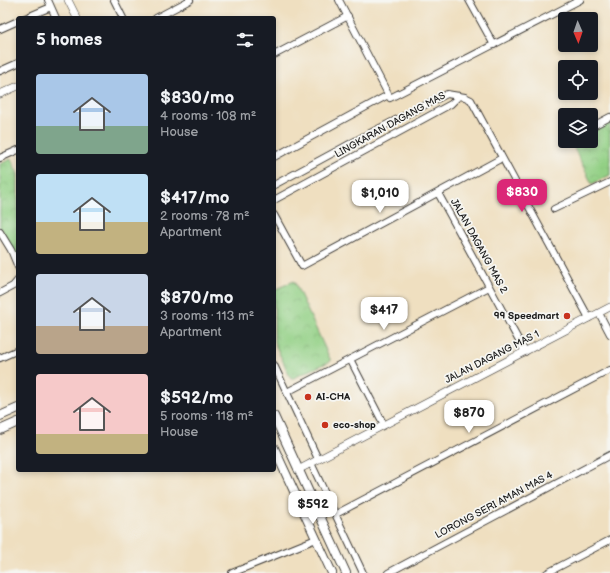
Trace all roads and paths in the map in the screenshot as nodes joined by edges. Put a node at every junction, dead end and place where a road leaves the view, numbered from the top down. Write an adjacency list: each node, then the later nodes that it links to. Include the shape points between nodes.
1 (48, 0): 8 (street)
2 (68, 0): 11 (street)
3 (114, 0): 12 (street)
4 (190, 0): 13 (street)
5 (340, 0): 14 (street)
6 (469, 0): 17 (street)
7 (580, 0): 17 (street)
8 (51, 7): 9 (street); 10 (street)
9 (30, 16)
10 (55, 16)
11 (76, 16)
12 (122, 16)
13 (160, 16)
14 (348, 16): 18 (street); 23 (street)
15 (16, 22): 16 (street)
16 (0, 29)
17 (494, 45): 23 (street, via 390,98)
18 (276, 54)
19 (16, 64): 20 (street)
20 (0, 71)
21 (16, 87): 22 (street)
22 (0, 94)
23 (388, 95): 28 (street)
24 (459, 96): 30 (street, via 471,100); 32 (street, LINGKARAN DAGANG MAS, via 447,94); 34 (street, LINGKARAN DAGANG MAS, via 451,104)
25 (610, 117): 26 (street)
26 (598, 123)
27 (16, 151): 29 (street)
28 (276, 156)
29 (0, 158)
30 (502, 158): 33 (street); 44 (street)
31 (610, 182): 35 (street)
32 (276, 184)
33 (438, 193): 36 (street, via 302,266); 40 (street, JALAN DAGANG MAS 2)
34 (276, 199)
35 (554, 209)
36 (276, 219)
37 (0, 232): 38 (street)
38 (16, 262)
39 (16, 282): 41 (street)
40 (489, 287): 47 (street, JALAN DAGANG MAS 2); 49 (street)
41 (0, 293)
42 (610, 307): 43 (street, JALAN DAGANG MAS 1)
43 (599, 313): 44 (street, JALAN DAGANG MAS 1); 45 (street)
44 (589, 318): 47 (street, JALAN DAGANG MAS 1)
45 (610, 334)
46 (16, 351): 48 (street)
47 (525, 352): 57 (street, JALAN DAGANG MAS 1)
48 (0, 358)
49 (350, 359): 52 (street); 57 (street)
50 (276, 370): 52 (street)
51 (610, 370): 64 (street)
52 (286, 392): 61 (street)
53 (16, 409): 54 (main road)
54 (0, 416)
55 (276, 420): 63 (main road)
56 (16, 423): 58 (main road)
57 (384, 425): 61 (street, JALAN DAGANG MAS 1)
58 (0, 430)
59 (276, 452): 65 (main road)
60 (610, 455): 71 (street, LORONG SERI AMAN MAS 4)
61 (318, 460): 62 (street, JALAN DAGANG MAS 1)
62 (311, 463): 63 (street, JALAN DAGANG MAS 1); 64 (street)
63 (298, 470): 69 (main road)
64 (336, 514): 70 (street)
65 (316, 540): 67 (street); 68 (main road)
66 (610, 540): 72 (street)
67 (232, 573)
68 (332, 573)
69 (346, 573)
70 (363, 573)
71 (388, 573)
72 (547, 573)

